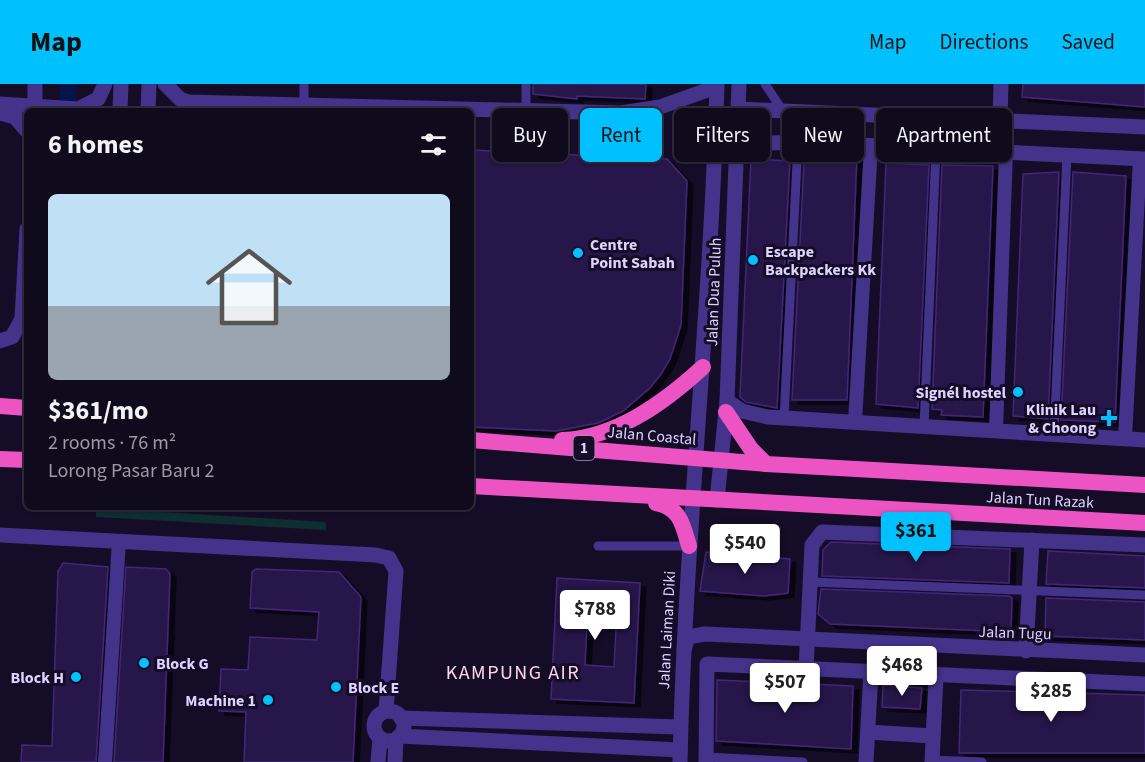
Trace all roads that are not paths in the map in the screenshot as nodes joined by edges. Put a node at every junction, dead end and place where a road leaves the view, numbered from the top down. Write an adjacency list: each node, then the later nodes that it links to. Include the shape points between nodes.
1 (35, 84): 15 (street)
2 (105, 84): 17 (street, via 98,99)
3 (149, 84): 20 (street)
4 (165, 84): 12 (street, via 189,102)
5 (304, 84): 13 (lane)
6 (526, 84): 24 (lane)
7 (739, 84): 25 (street, Jalan Dua Puluh)
8 (765, 84): 28 (lane)
9 (1001, 84): 26 (street)
10 (121, 86): 18 (street); 19 (lane)
11 (716, 86): 29 (street, via 660,107 621,114); 46 (street, Jalan Dua Puluh)
12 (227, 102): 13 (street); 21 (lane)
13 (304, 103): 22 (street)
14 (0, 104): 15 (street)
15 (35, 105): 16 (street)
16 (67, 108)
17 (80, 108)
18 (120, 108)
19 (128, 108)
20 (148, 108)
21 (242, 108)
22 (463, 108)
23 (474, 108): 27 (street)
24 (526, 108)
25 (738, 108)
26 (1000, 108)
27 (492, 109)
28 (782, 110)
29 (568, 112)
30 (0, 113): 33 (street, via 15,117)
31 (1012, 121): 32 (street)
32 (1145, 127)
33 (24, 128)
34 (864, 146): 35 (street)
35 (871, 146): 36 (street); 51 (street)
36 (876, 146)
37 (1012, 152): 38 (street)
38 (1067, 155): 39 (street); 54 (lane)
39 (1142, 159): 55 (street)
40 (736, 162): 48 (street, Jalan Dua Puluh)
41 (797, 162): 50 (lane)
42 (935, 162): 52 (lane)
43 (1002, 162): 53 (street)
44 (24, 283): 45 (street, via 22,319 12,337)
45 (0, 341)
46 (703, 367): 58 (highway, via 656,405 604,432 570,440); 59 (street, Jalan Dua Puluh)
47 (0, 406): 49 (highway)
48 (726, 406): 50 (street, via 751,415); 60 (street, Jalan Dua Puluh); 63 (highway, via 751,449)
49 (24, 408)
50 (784, 418): 51 (street)
51 (855, 422): 52 (street)
52 (924, 426): 53 (street)
53 (996, 430): 54 (street)
54 (1054, 434): 55 (street)
55 (1125, 438): 57 (street)
56 (474, 440): 58 (highway, Jalan Coastal / 1)
57 (1145, 440)
58 (507, 442): 59 (highway, Jalan Coastal / 1)
59 (698, 457): 60 (highway, Jalan Coastal / 1); 67 (street, Jalan Dua Puluh)
60 (723, 458): 63 (highway, Jalan Tun Razak); 68 (street, Jalan Dua Puluh)
61 (0, 459): 62 (highway)
62 (24, 460)
63 (766, 464): 64 (highway, Jalan Tun Razak)
64 (1145, 485)
65 (474, 486): 66 (highway)
66 (604, 494): 67 (highway); 75 (highway, via 673,508)
67 (693, 500): 68 (highway); 75 (street, Jalan Laiman Diki)
68 (717, 500): 69 (highway, Jalan Tun Razak)
69 (1145, 523)
70 (0, 535): 72 (street)
71 (1032, 540): 73 (street); 76 (street, via 826,531 812,545); 77 (street)
72 (119, 541): 87 (street, via 389,558 396,571); 99 (street)
73 (1145, 545)
74 (598, 546): 75 (lane)
75 (689, 546): 82 (street, Jalan Laiman Diki)
76 (811, 582): 77 (lane); 79 (street)
77 (1029, 590): 78 (lane); 80 (street)
78 (1145, 595)
79 (807, 641): 80 (street, Jalan Tugu); 82 (street, Jalan Tugu, via 695,634 688,637); 83 (street)
80 (1026, 651): 81 (street, Jalan Tugu)
81 (1145, 655)
82 (682, 656): 89 (street, Jalan Laiman Diki)
83 (806, 669): 84 (street); 96 (street, via 707,664)
84 (871, 672): 85 (street); 90 (street)
85 (936, 675): 86 (street); 91 (street)
86 (1145, 684)
87 (386, 711): 88 (street); 93 (street, via 374,722)
88 (401, 718): 89 (street); 92 (street, via 404,728)
89 (680, 727): 95 (street, Jalan Laiman Diki)
90 (868, 732): 91 (street); 103 (street)
91 (933, 736): 98 (street)
92 (398, 737): 93 (street, via 388,741); 94 (street); 101 (street)
93 (380, 738): 100 (street)
94 (622, 755): 95 (street)
95 (680, 756)
96 (706, 760): 97 (lane)
97 (779, 761): 102 (lane)
98 (932, 761): 104 (lane)
99 (105, 762)
100 (378, 762)
101 (395, 762)
102 (803, 762)
103 (866, 762)
104 (982, 762)

